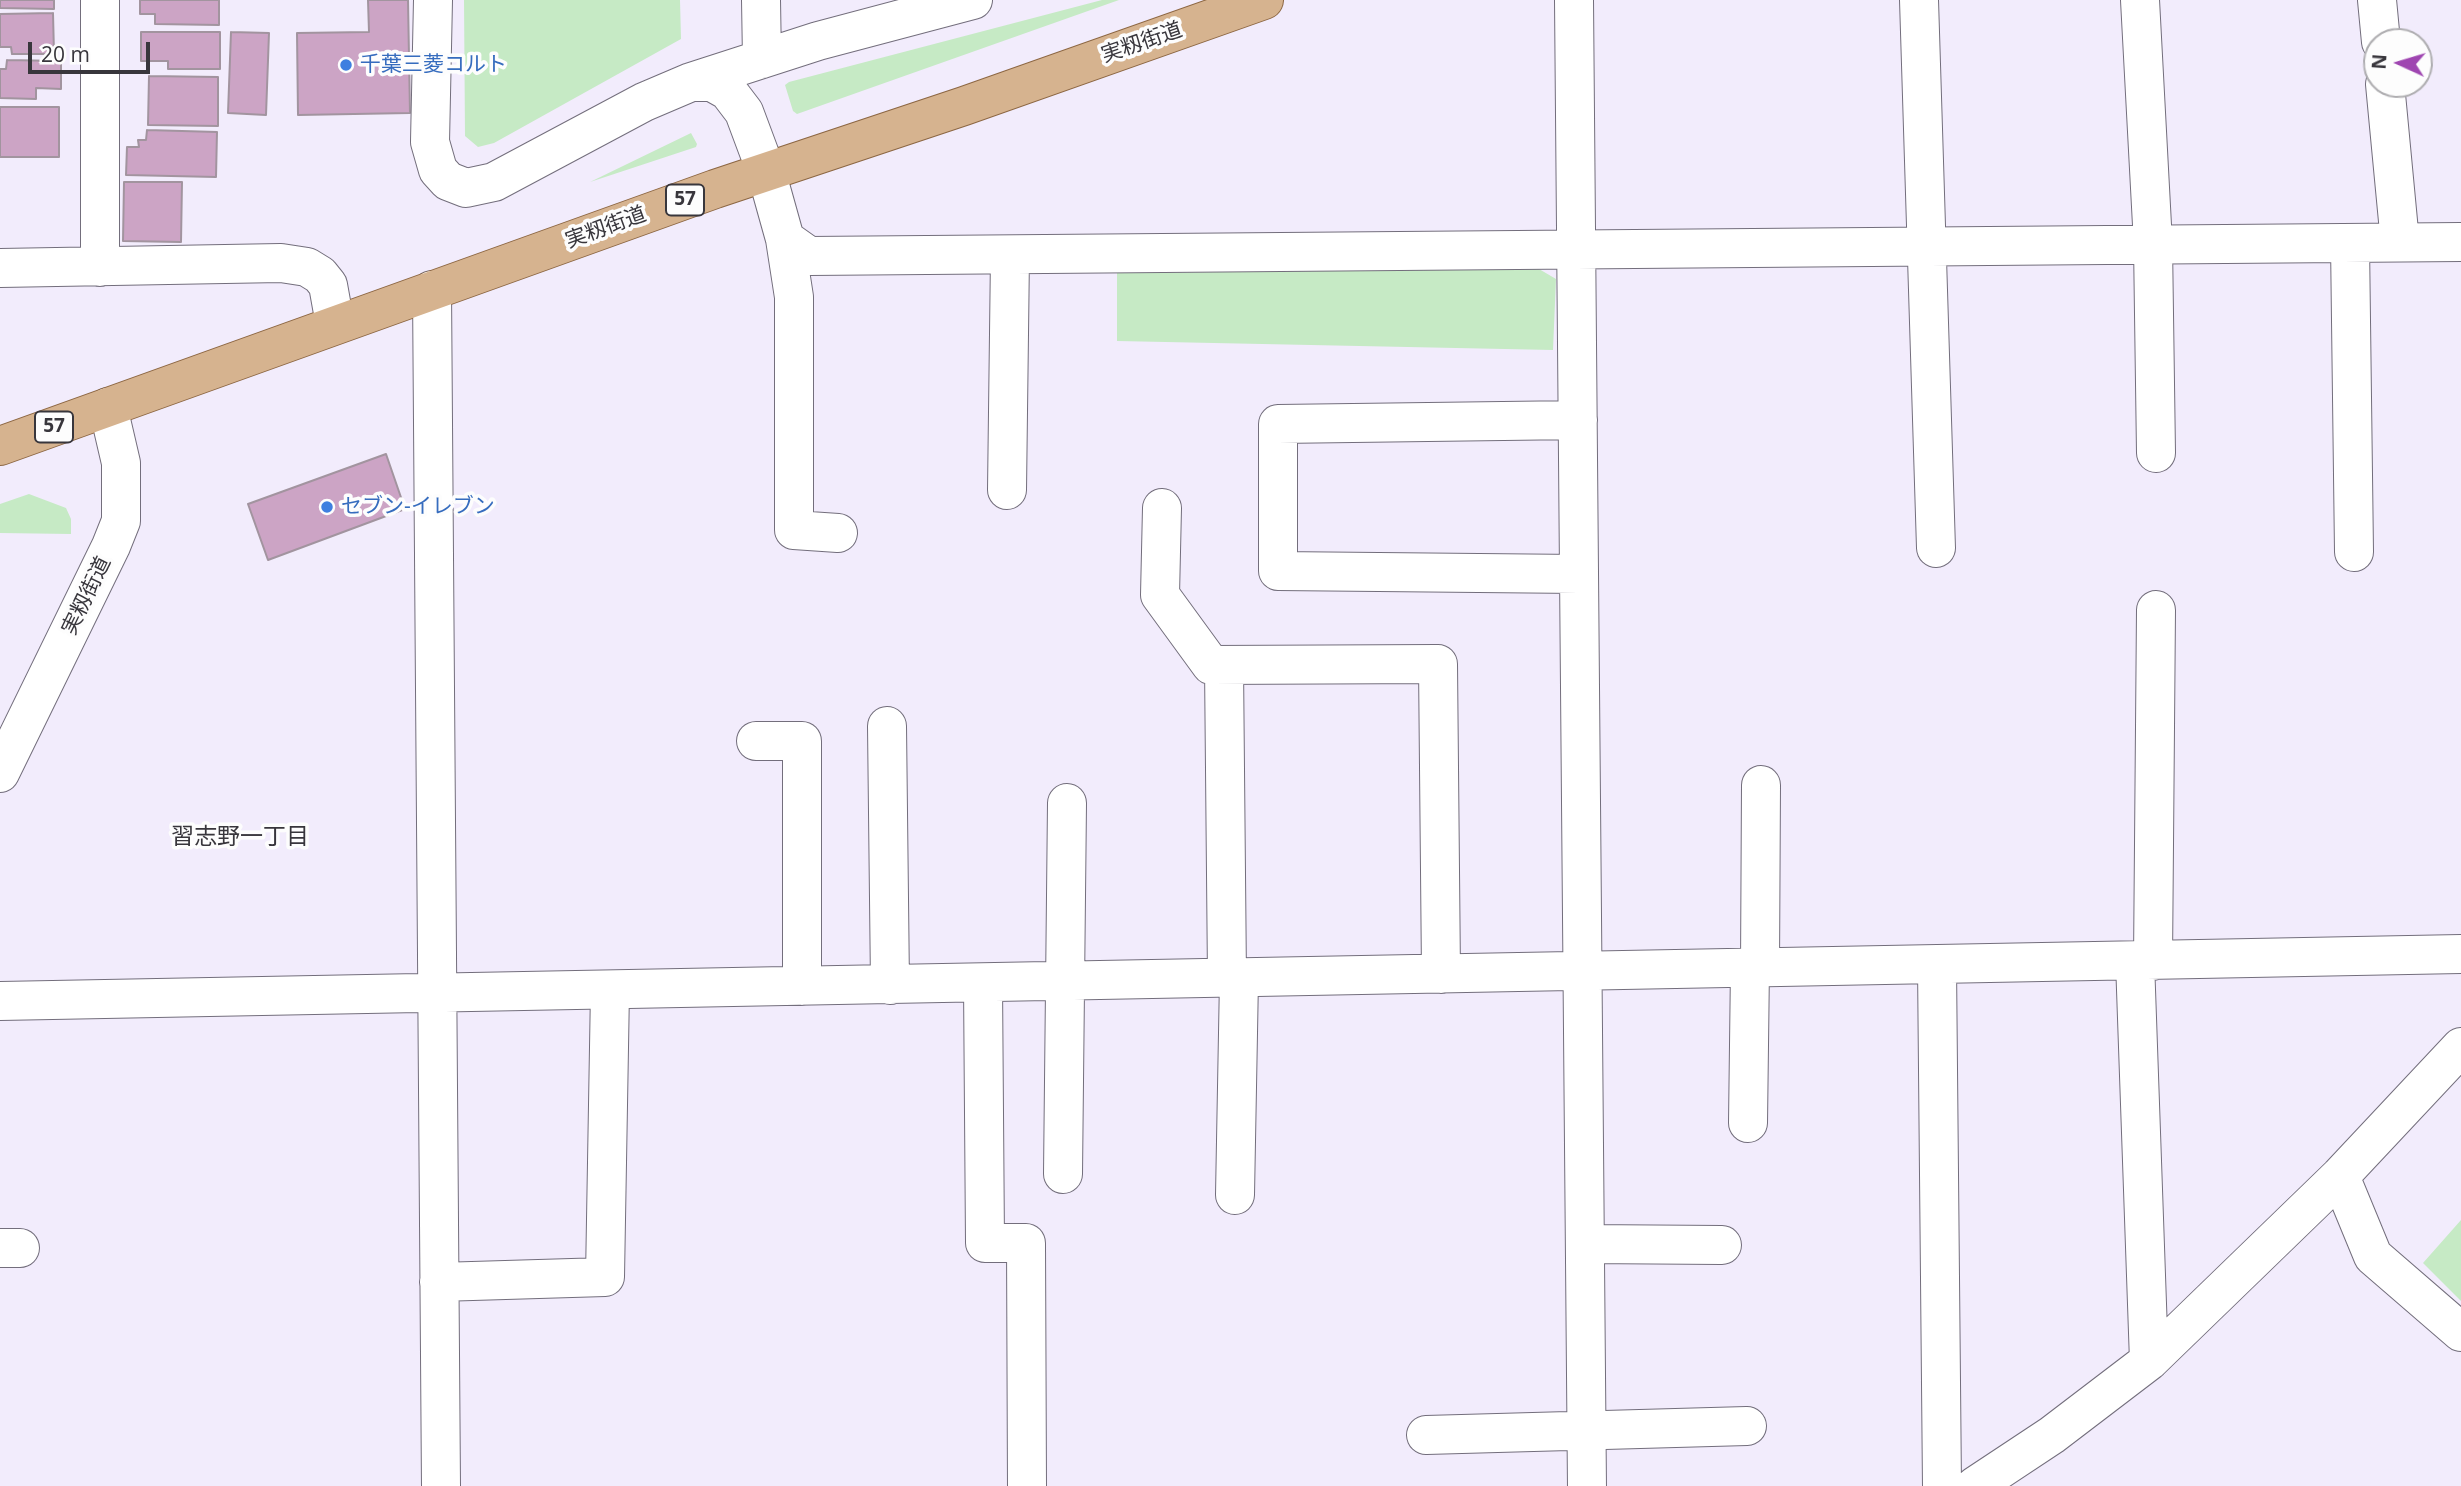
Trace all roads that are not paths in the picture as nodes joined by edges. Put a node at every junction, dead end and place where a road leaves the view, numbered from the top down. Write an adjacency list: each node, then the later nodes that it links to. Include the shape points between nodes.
1 (100, 0): 23 (street)
2 (433, 0): 12 (street, via 430,142 438,170 448,181 466,188 494,182)
3 (761, 0): 11 (street)
4 (973, 0): 11 (street)
5 (1264, 0): 14 (main road, 実籾街道 / 57)
6 (1574, 0): 21 (street)
7 (1919, 0): 20 (street)
8 (2140, 0): 19 (street)
9 (2377, 0): 10 (street)
10 (2380, 28)
11 (762, 59): 12 (street)
12 (691, 82): 14 (street, via 712,82 727,91 744,112)
13 (2386, 98): 16 (street)
14 (766, 171): 15 (street); 25 (main road, 実籾街道 / 57)
15 (785, 239): 22 (street, via 809,256); 33 (street, via 794,297 794,530)
16 (2400, 242): 17 (street); 18 (street)
17 (2461, 242)
18 (2350, 243): 19 (street); 35 (street)
19 (2152, 244): 20 (street); 30 (street)
20 (1926, 246): 21 (street); 34 (street)
21 (1576, 250): 22 (street); 28 (street)
22 (1010, 255): 31 (street)
23 (100, 267): 24 (street); 26 (street, via 281,263 307,267 328,285)
24 (0, 268)
25 (432, 289): 26 (main road, 実籾街道 / 57); 56 (street)
26 (335, 324): 27 (main road, 実籾街道 / 57)
27 (108, 407): 29 (main road, 実籾街道 / 57); 41 (street, 実籾街道, via 121,463 121,521)
28 (1578, 420): 36 (street); 36 (street, via 1278,424 1278,571)
29 (0, 446)
30 (2156, 453)
31 (1007, 490)
32 (1162, 508): 38 (street, via 1160,595 1210,664)
33 (838, 533)
34 (1936, 548)
35 (2354, 552)
36 (1578, 574): 48 (street)
37 (2156, 610): 45 (street)
38 (1224, 665): 49 (street, via 1438,664); 50 (street)
39 (887, 726): 53 (street)
40 (756, 741): 54 (street, via 802,741)
41 (0, 773)
42 (1761, 785): 47 (street)
43 (1067, 803): 51 (street)
44 (2461, 954): 45 (street)
45 (2144, 961): 46 (street); 67 (street)
46 (1937, 965): 47 (street); 74 (street)
47 (1755, 967): 48 (street); 59 (street)
48 (1582, 970): 49 (street); 63 (street)
49 (1441, 974): 50 (street)
50 (1233, 979): 51 (street); 62 (street)
51 (1065, 982): 52 (street); 60 (street)
52 (983, 983): 53 (street); 72 (street, via 985,1243 1026,1243)
53 (891, 985): 54 (street)
54 (802, 986): 55 (street)
55 (610, 990): 56 (street); 65 (street, via 605,1276)
56 (437, 993): 57 (street); 65 (street)
57 (0, 1001)
58 (2461, 1047): 61 (street)
59 (1748, 1123)
60 (1063, 1174)
61 (2340, 1176): 66 (street, via 2373,1256); 67 (street)
62 (1235, 1195)
63 (1585, 1244): 64 (street); 69 (street)
64 (1722, 1245)
65 (439, 1282): 71 (street)
66 (2461, 1332)
67 (2149, 1361): 75 (street, via 2052,1435)
68 (1747, 1426): 69 (street)
69 (1586, 1431): 70 (street); 73 (street)
70 (1426, 1435)
71 (441, 1486)
72 (1027, 1486)
73 (1587, 1486)
74 (1942, 1486)
75 (1975, 1486)

